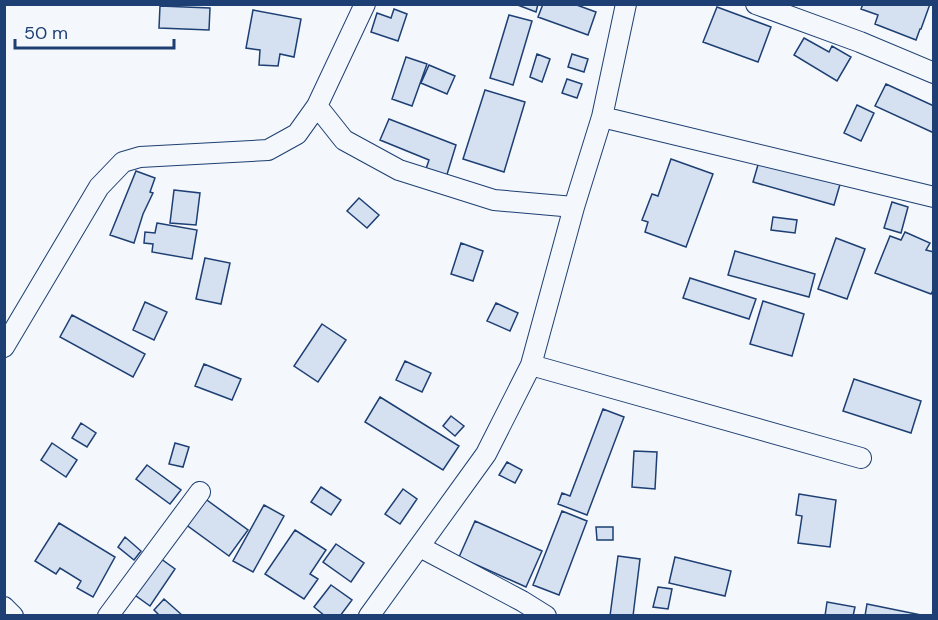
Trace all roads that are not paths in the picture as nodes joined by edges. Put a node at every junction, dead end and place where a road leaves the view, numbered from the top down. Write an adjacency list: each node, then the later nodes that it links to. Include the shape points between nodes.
1 (365, 4): 5 (street)
2 (626, 4): 6 (street)
3 (756, 4): 4 (street)
4 (933, 73)
5 (317, 106): 8 (street, via 344,140 399,170 494,200); 9 (street, via 297,134 268,150 140,157 123,162 99,187)
6 (602, 117): 7 (street); 8 (street)
7 (933, 197)
8 (574, 207): 10 (street)
9 (4, 347)
10 (531, 365): 11 (street); 13 (street, via 486,454)
11 (861, 458)
12 (200, 492): 16 (street)
13 (420, 547): 17 (street); 18 (street)
14 (4, 607): 15 (street)
15 (13, 615)
16 (108, 615)
17 (369, 615)
18 (546, 615)

